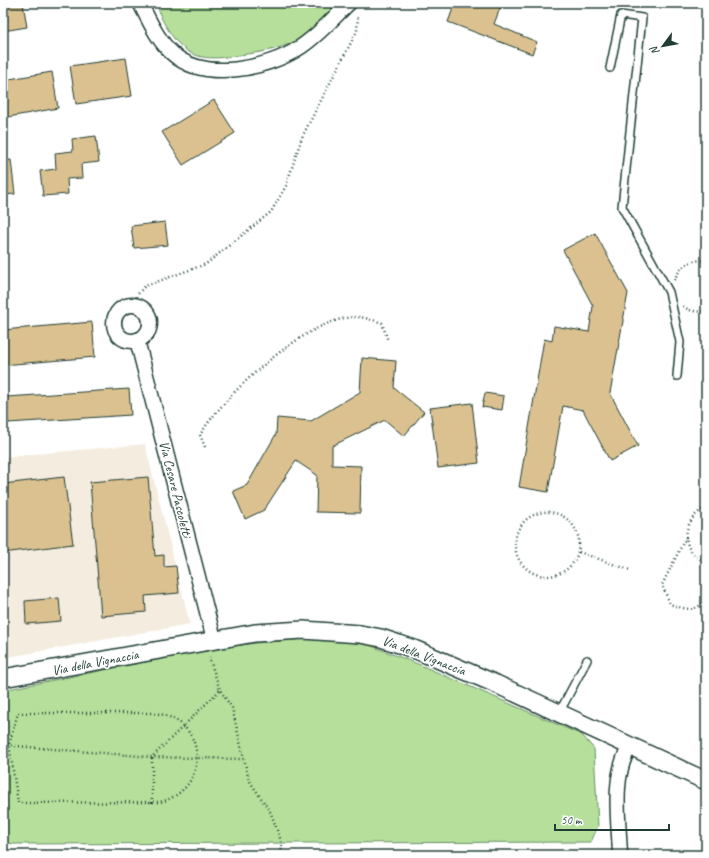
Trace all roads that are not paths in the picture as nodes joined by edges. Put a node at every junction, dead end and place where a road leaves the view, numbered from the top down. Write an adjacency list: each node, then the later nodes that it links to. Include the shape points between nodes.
1 (140, 3): 2 (street, via 156,33 173,55 196,68 218,71 255,65 290,54)
2 (352, 6)
3 (610, 68): 5 (lane, via 621,15 642,18 622,207 669,292 680,342)
4 (137, 340): 4 (street, via 121,337 115,327 119,311 129,305 135,305 145,311 150,321 147,333); 6 (street, Via Cesare Pascoletti)
5 (677, 376)
6 (214, 639): 8 (street, Via della Vignaccia); 9 (street, Via della Vignaccia, via 290,630 371,636 414,648)
7 (587, 660): 9 (lane)
8 (3, 678)
9 (559, 713): 10 (street, Via della Vignaccia)
10 (630, 746): 11 (street, Via della Vignaccia); 12 (street, via 622,761 619,779)
11 (706, 781)
12 (620, 855)

